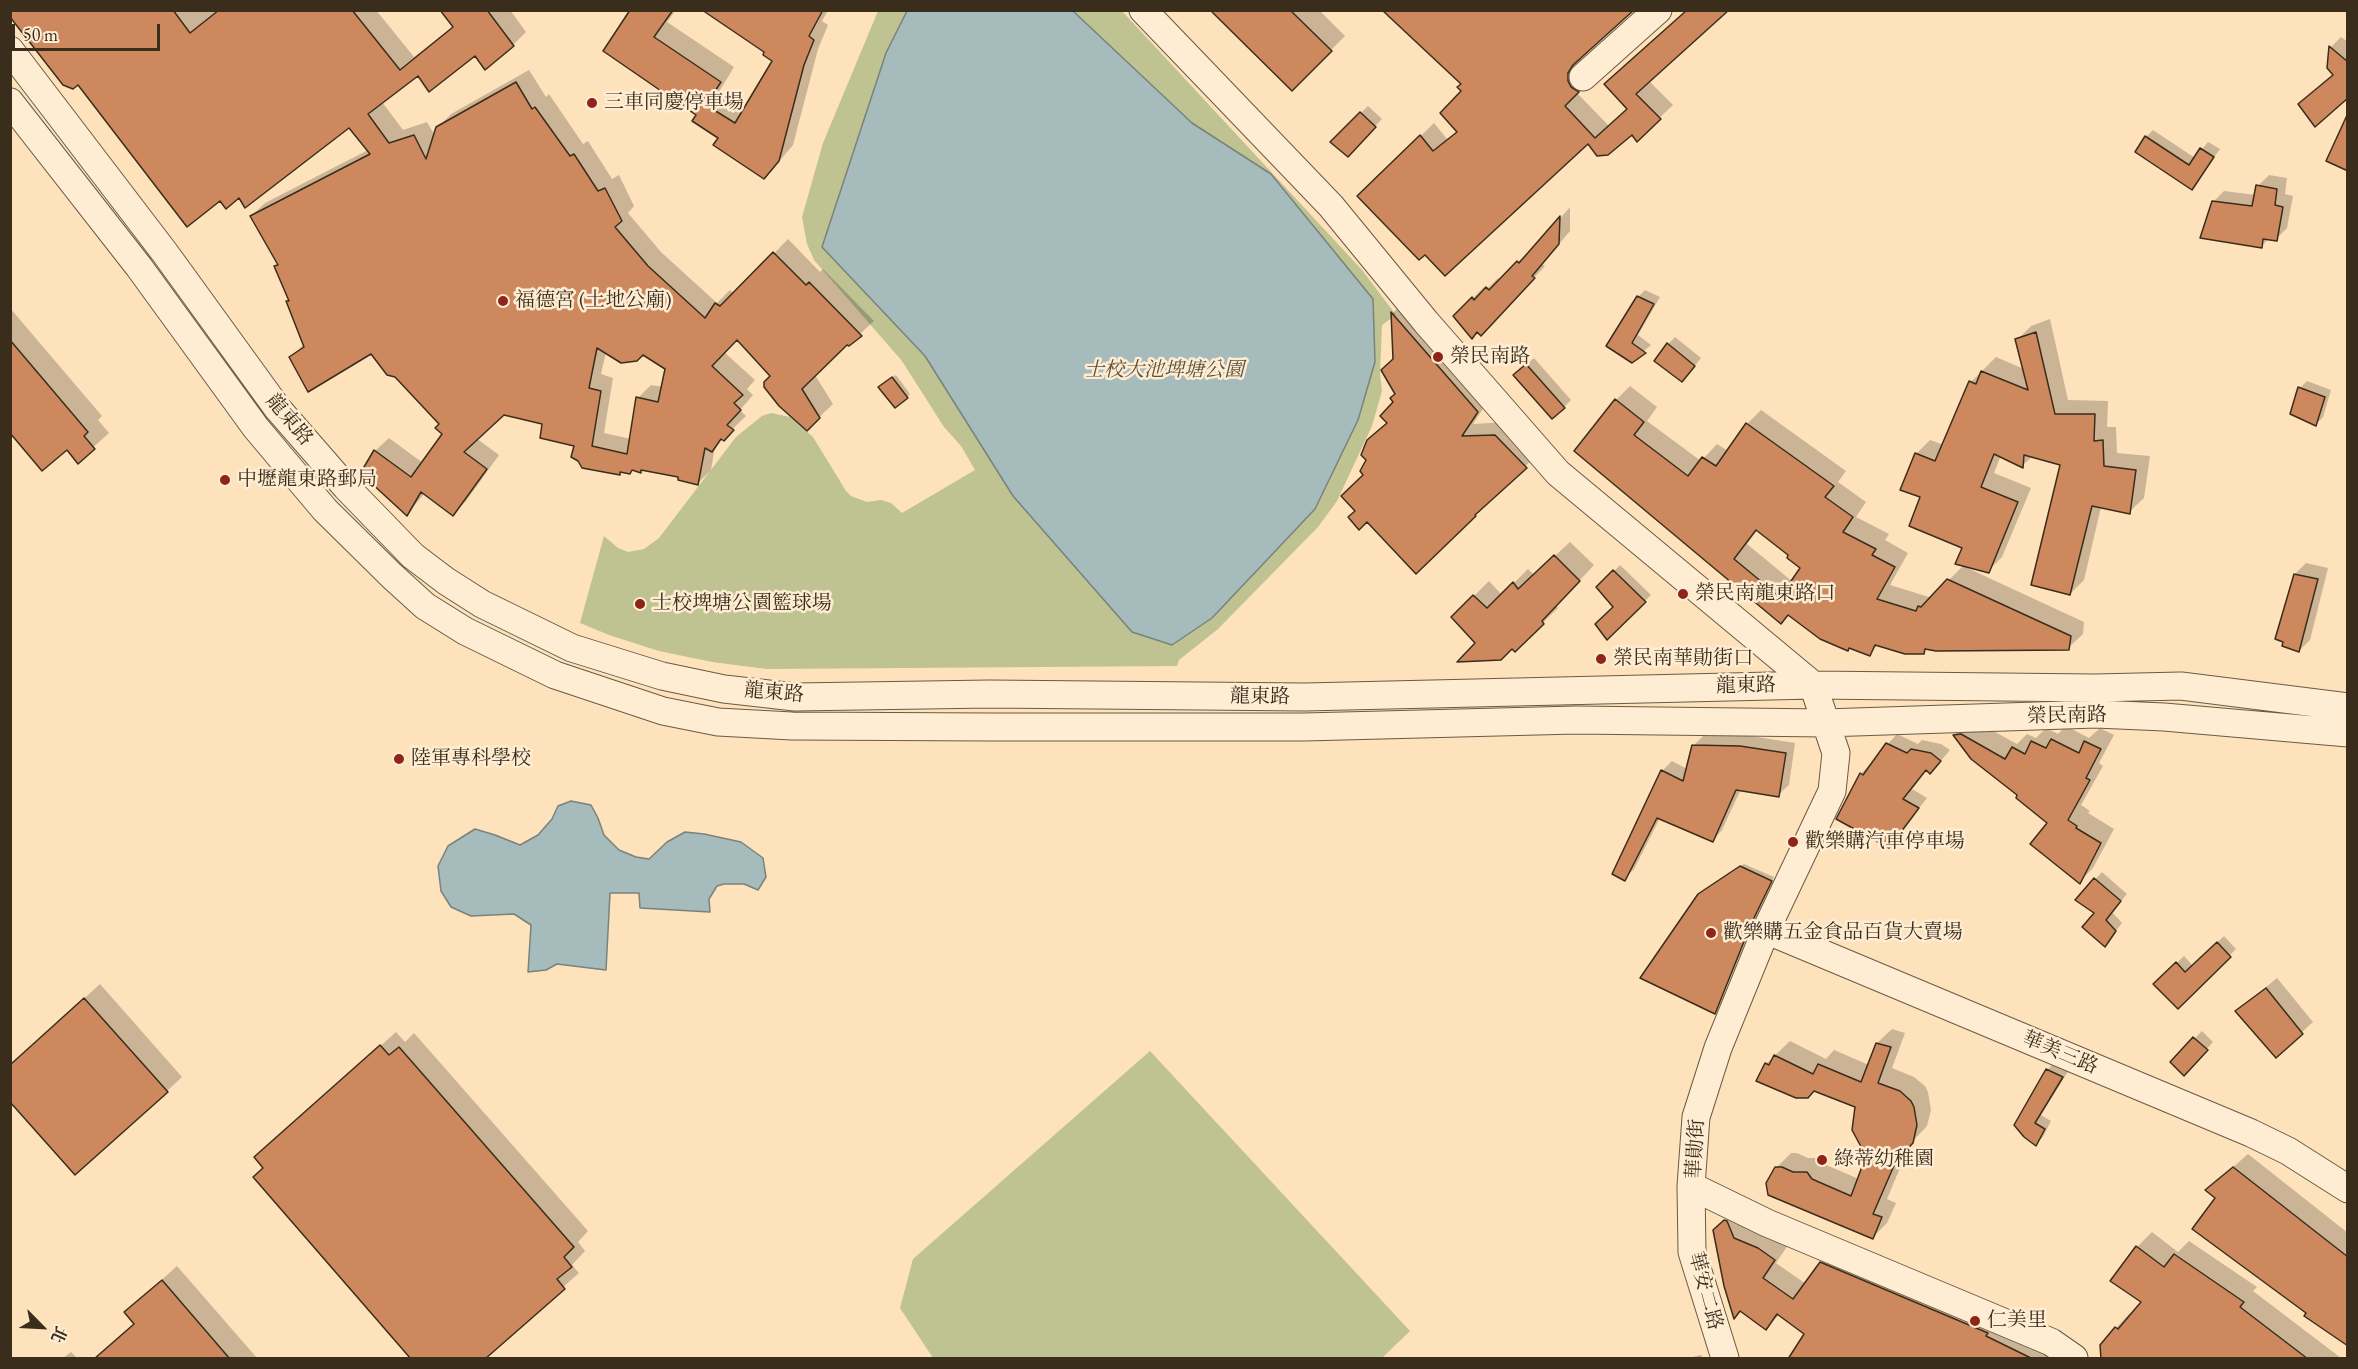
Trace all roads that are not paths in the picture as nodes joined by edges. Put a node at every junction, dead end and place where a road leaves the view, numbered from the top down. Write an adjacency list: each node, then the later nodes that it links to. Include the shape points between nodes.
1 (1143, 10): 10 (street, via 1331,206 1558,473)
2 (1658, 10): 4 (street)
3 (10, 50): 6 (street, 龍東路, via 278,409)
4 (1583, 77)
5 (10, 102): 7 (street, 龍東路, via 139,267 256,428)
6 (346, 487): 7 (street); 8 (street, 龍東路)
7 (325, 510): 9 (street, 龍東路)
8 (413, 556): 9 (street); 11 (street, 龍東路, via 482,604 572,648 662,676)
9 (392, 576): 13 (street, 龍東路, via 425,606 465,632 555,675 663,711)
10 (1813, 685): 11 (street, 龍東路, via 1305,698 1001,694 795,697); 12 (street, 榮民南路, via 2181,686); 14 (street)
11 (724, 688): 13 (street)
12 (2348, 707)
13 (718, 722): 14 (street, 龍東路, via 990,727 1576,720)
14 (1825, 723): 15 (street, 榮民南路, via 2096,714); 16 (street, 華勛街, via 1836,753 1832,791)
15 (2348, 733)
16 (1766, 930): 17 (street, 華勛街, via 1718,1048 1696,1117); 18 (street, 華美三路, via 2251,1133)
17 (1691, 1186): 19 (street, 華安二路, via 1692,1252); 20 (street, 華勛街, via 1767,1223 2052,1342)
18 (2348, 1189)
19 (1725, 1359)
20 (2074, 1359)

